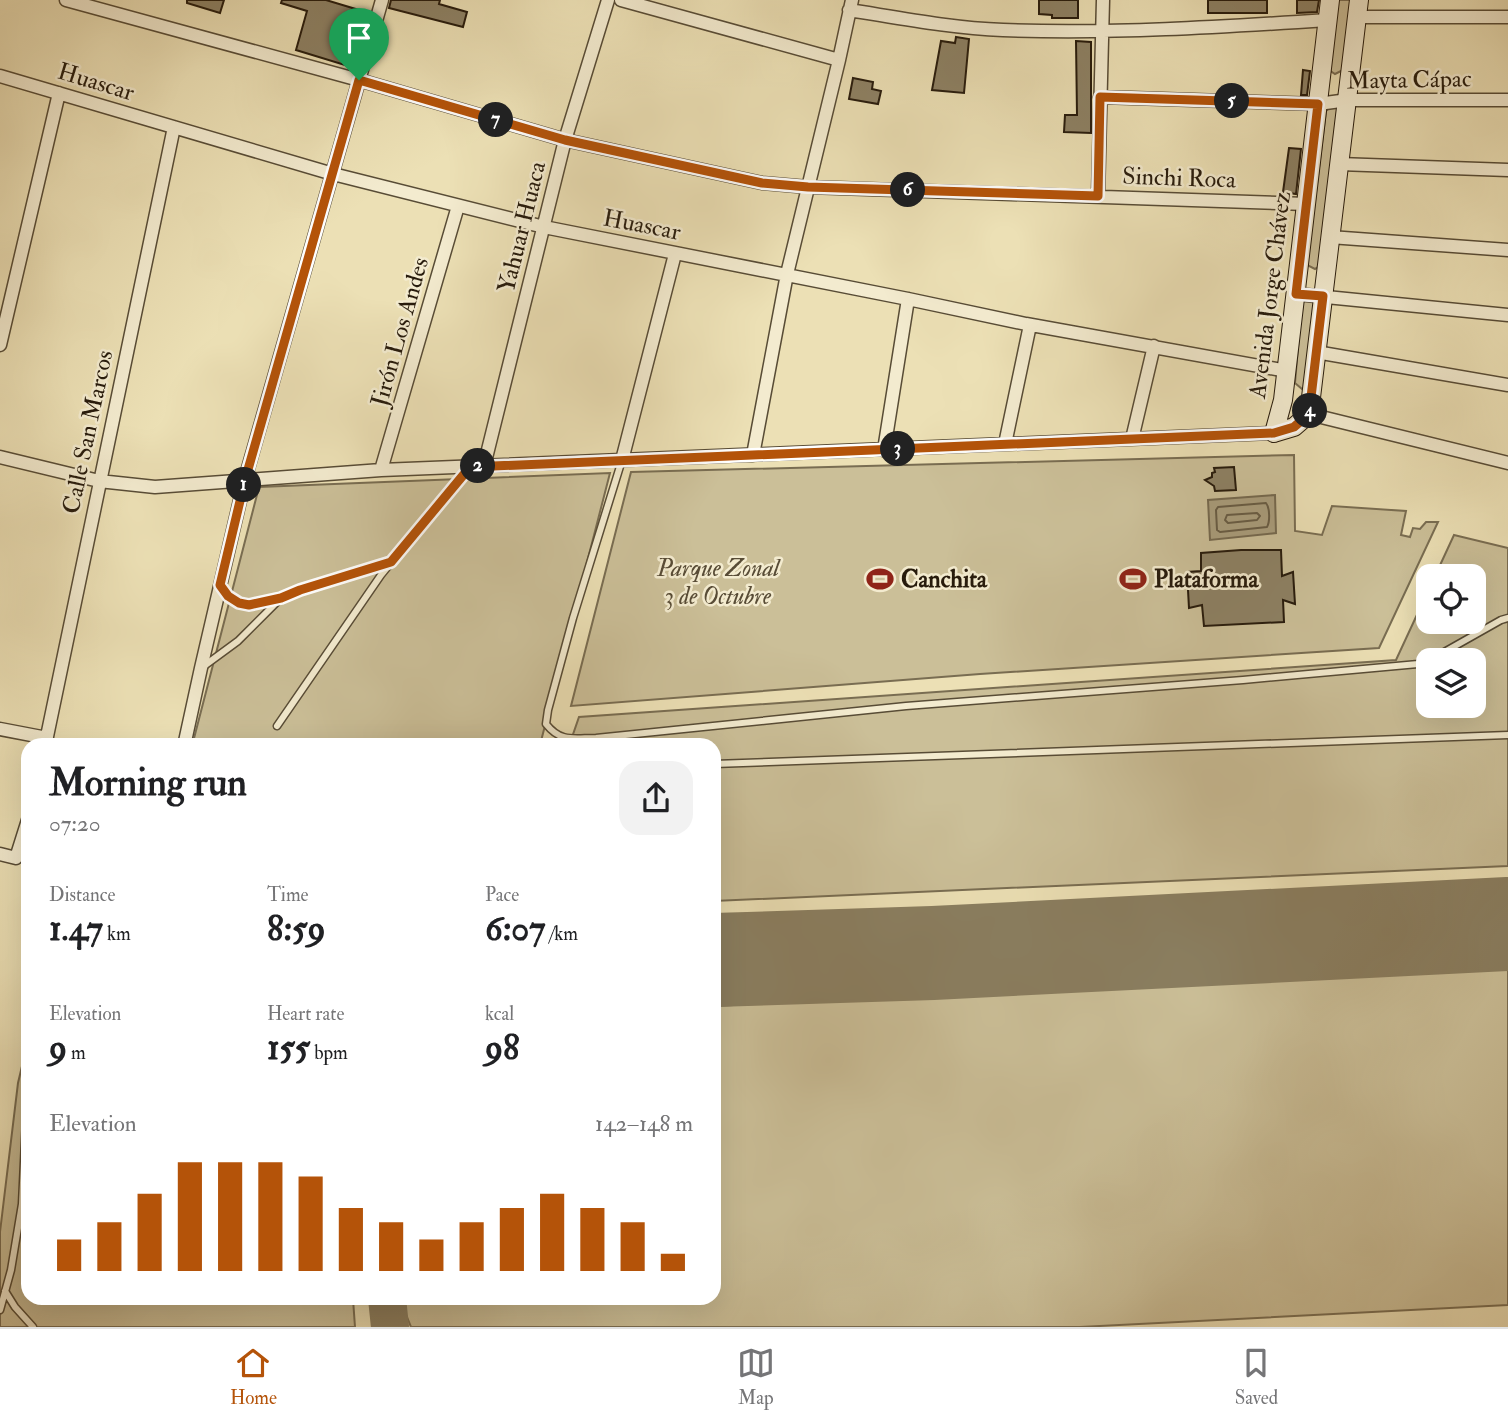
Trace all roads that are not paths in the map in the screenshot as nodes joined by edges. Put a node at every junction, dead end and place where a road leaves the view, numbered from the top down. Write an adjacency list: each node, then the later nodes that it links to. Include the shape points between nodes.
1 (66, 0): 14 (street, Sinchi Roca)
2 (382, 0): 14 (street)
3 (608, 0): 21 (street, Yahuar Huaca)
4 (621, 0): 12 (street)
5 (1103, 0): 11 (street)
6 (1331, 0): 10 (street, Avenida Jorge Chávez)
7 (850, 5): 11 (street, via 932,23 1001,30); 12 (street)
8 (1358, 9): 9 (street); 17 (street)
9 (1508, 17)
10 (1328, 20): 11 (street); 19 (street, Avenida Jorge Chávez)
11 (1102, 30): 16 (street)
12 (839, 60): 25 (street)
13 (0, 76): 15 (street, Huascar)
14 (359, 80): 21 (street, Sinchi Roca); 24 (street)
15 (59, 93): 20 (street, Huascar); 39 (street)
16 (1100, 97): 19 (street, Mayta Cápac); 26 (street)
17 (1348, 100): 18 (street, Mayta Cápac); 19 (street, Mayta Cápac); 22 (street)
18 (1508, 100)
19 (1318, 104): 27 (street, Avenida Jorge Chávez)
20 (174, 128): 24 (street, Huascar); 57 (street, Calle San Marcos)
21 (565, 140): 25 (street, Sinchi Roca, via 762,183); 29 (street, Yahuar Huaca)
22 (1339, 164): 23 (street); 30 (street)
23 (1508, 170)
24 (333, 174): 28 (street, Huascar); 56 (street)
25 (808, 187): 26 (street, Sinchi Roca); 33 (street)
26 (1098, 196): 27 (street, Sinchi Roca)
27 (1306, 204): 34 (street, Avenida Jorge Chávez)
28 (458, 206): 29 (street, Huascar); 55 (street, Jirón Los Andes)
29 (544, 227): 32 (street, Huascar); 53 (street, Yahuar Huaca)
30 (1331, 237): 31 (street); 35 (street)
31 (1508, 250)
32 (675, 254): 33 (street, Huascar); 51 (street)
33 (787, 274): 36 (street, Huascar); 49 (street)
34 (1296, 294): 35 (street); 42 (street, Avenida Jorge Chávez)
35 (1323, 296): 37 (street); 41 (street)
36 (908, 299): 38 (street, Huascar); 48 (street)
37 (1508, 316)
38 (1030, 325): 40 (street, Huascar); 47 (street)
39 (0, 345)
40 (1154, 346): 42 (street, Huascar); 46 (street)
41 (1317, 352): 43 (street); 44 (street)
42 (1287, 371): 45 (street, Avenida Jorge Chávez)
43 (1508, 385)
44 (1309, 414): 45 (street, Avenida Jorge Chávez, via 1294,427); 52 (street)
45 (1274, 433): 46 (street)
46 (1132, 439): 47 (street)
47 (1005, 444): 48 (street)
48 (884, 450): 49 (street)
49 (753, 455): 51 (street)
50 (0, 457): 57 (street)
51 (622, 460): 53 (street); 61 (lane, via 548,710 546,724 553,733 568,738 1418,664)
52 (1508, 463)
53 (484, 466): 54 (street)
54 (470, 467): 55 (street); 58 (lane)
55 (381, 470): 56 (street)
56 (245, 480): 57 (street, via 163,487); 59 (street)
57 (99, 481): 67 (street, Calle San Marcos)
58 (391, 562): 60 (lane); 63 (lane)
59 (220, 585): 60 (lane, via 239,603); 62 (street)
60 (281, 598): 62 (lane)
61 (1508, 618)
62 (201, 668): 68 (street)
63 (277, 726)
64 (0, 729): 66 (street)
65 (1508, 734): 69 (lane)
66 (32, 738)
67 (47, 738)
68 (186, 738)
69 (721, 764)
70 (21, 842): 71 (street, via 16,858)
71 (0, 854)
72 (21, 1210): 73 (lane)
73 (5, 1291): 74 (lane); 75 (lane)
74 (0, 1310)
75 (33, 1327)

